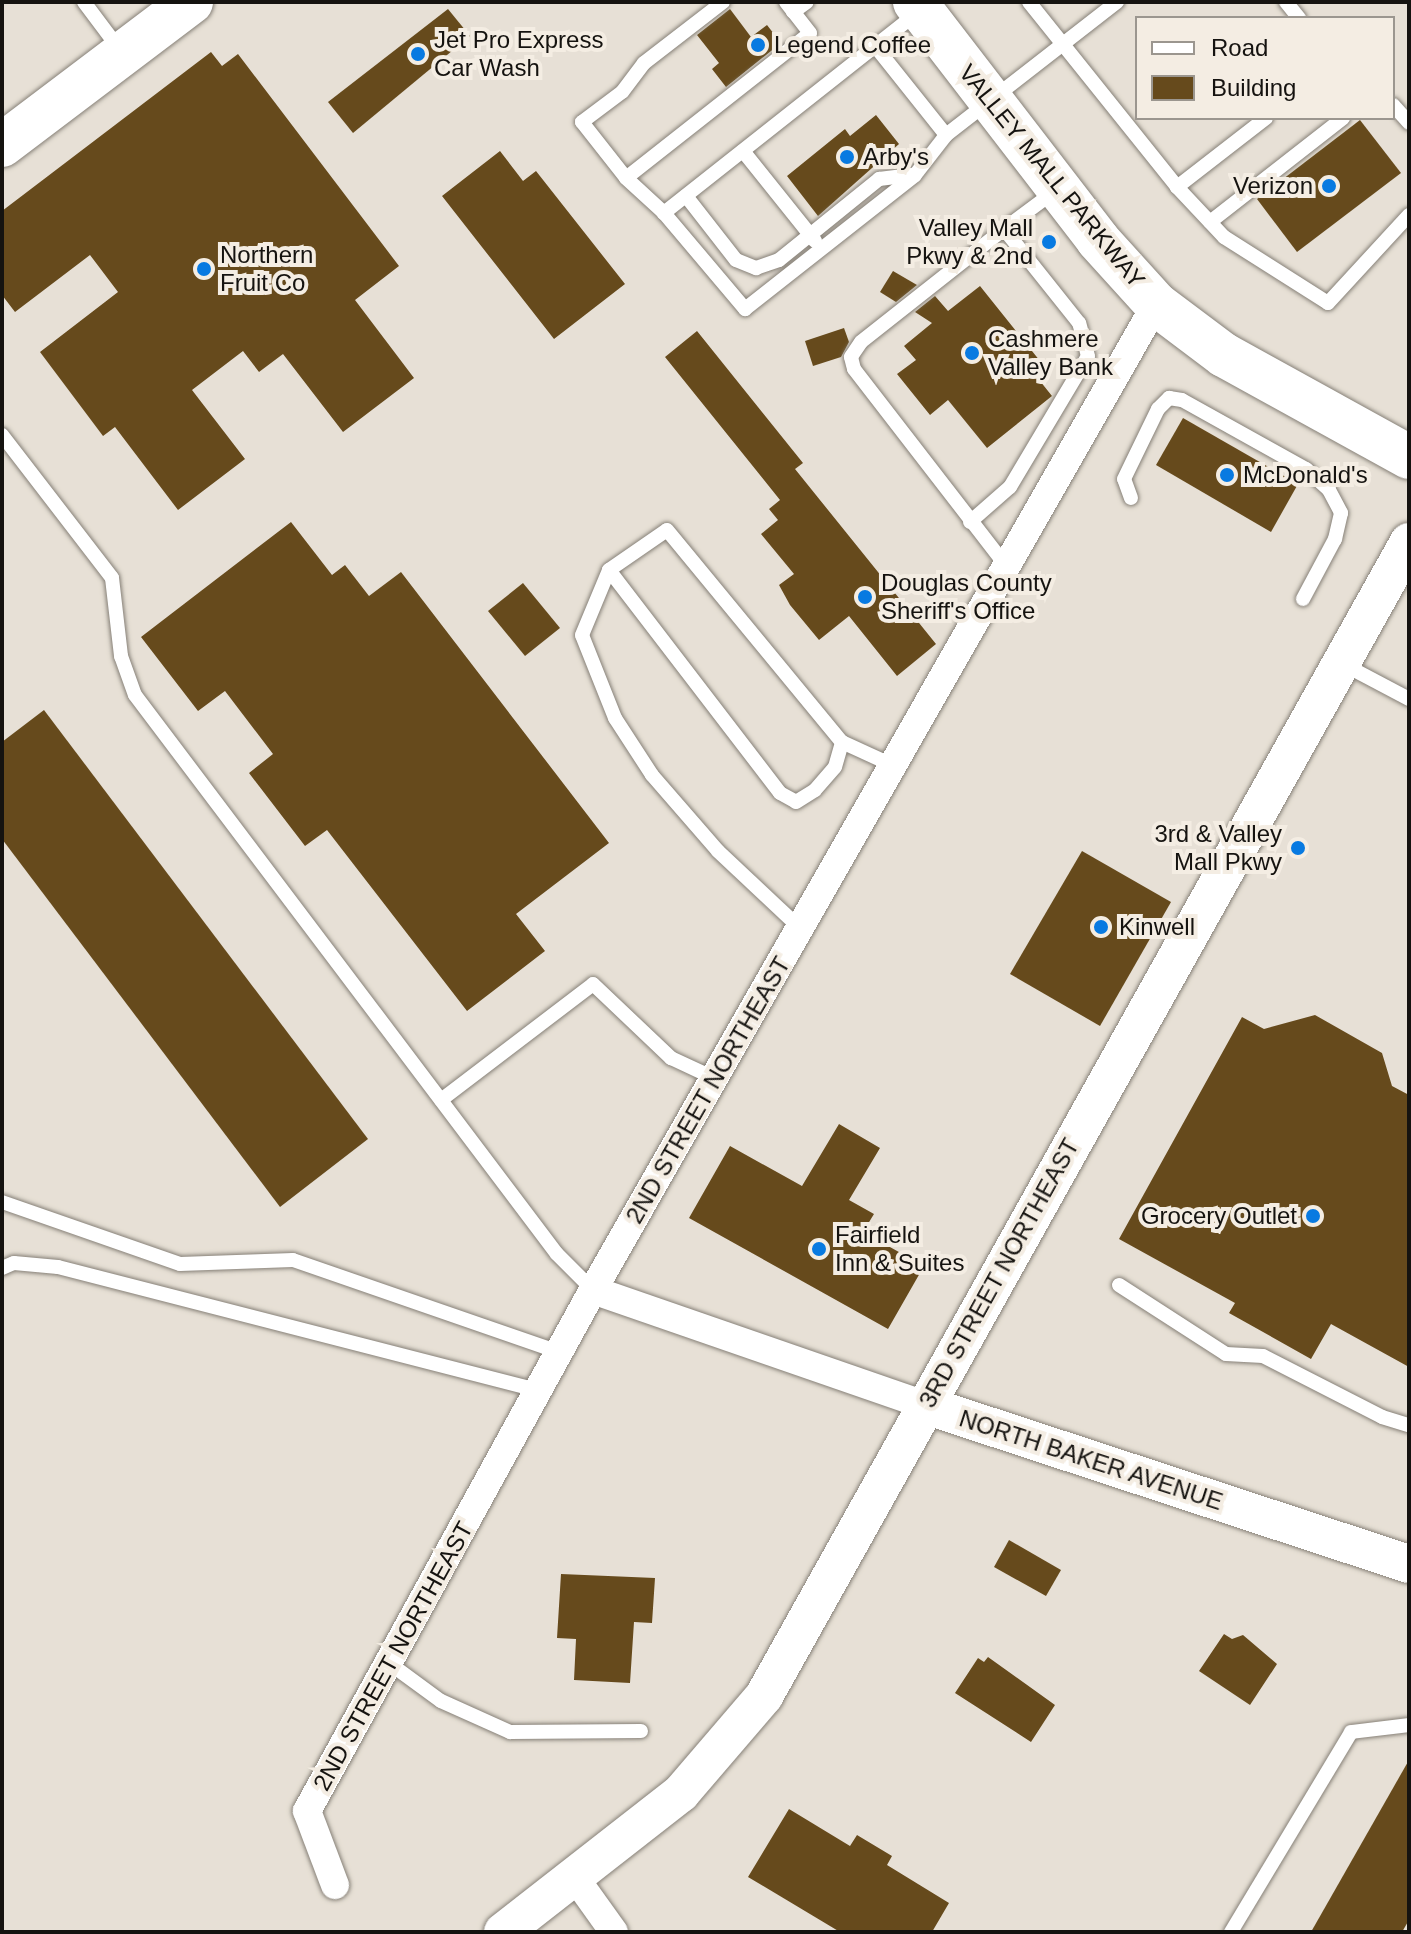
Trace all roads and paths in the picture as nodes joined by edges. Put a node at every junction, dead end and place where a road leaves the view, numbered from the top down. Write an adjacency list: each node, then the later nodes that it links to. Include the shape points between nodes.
1 (84, 2): 11 (lane)
2 (191, 2): 11 (main road)
3 (723, 2): 21 (lane, via 644,63 622,92 582,122)
4 (807, 2): 8 (lane)
5 (1029, 2): 9 (lane)
6 (1117, 2): 9 (lane)
7 (918, 6): 10 (lane); 12 (main road, VALLEY MALL PARKWAY)
8 (790, 7): 21 (lane, via 810,33)
9 (1062, 44): 12 (lane); 22 (lane)
10 (875, 46): 17 (lane); 19 (lane)
11 (123, 54): 18 (main road)
12 (990, 100): 17 (lane); 23 (main road, VALLEY MALL PARKWAY)
13 (1395, 107): 16 (lane)
14 (1263, 120): 22 (lane)
15 (1340, 120): 27 (lane)
16 (1409, 123)
17 (946, 135): 20 (lane)
18 (2, 145)
19 (743, 151): 24 (lane); 29 (lane)
20 (915, 175): 29 (lane, via 879,179); 30 (lane)
21 (626, 178): 25 (lane)
22 (1177, 187): 27 (lane)
23 (1058, 188): 28 (lane); 31 (main road, VALLEY MALL PARKWAY)
24 (686, 196): 25 (lane); 29 (lane, via 745,266 779,260)
25 (664, 213): 30 (lane, via 745,309)
26 (1409, 215): 27 (lane, via 1328,303 1224,237)
27 (1210, 222)
28 (1004, 229): 35 (lane, via 1079,323 1088,356 1010,487); 35 (lane, via 861,342 851,357 854,369)
29 (809, 235): 30 (lane)
30 (821, 250)
31 (1156, 304): 33 (main road, VALLEY MALL PARKWAY, via 1224,355); 37 (street, 2ND STREET NORTHEAST)
32 (2, 435): 46 (lane, via 112,578 121,656 135,695)
33 (1409, 457)
34 (1131, 498): 39 (lane, via 1124,479 1158,409 1169,398 1182,400 1306,469 1329,490 1341,513 1335,539)
35 (970, 522): 37 (lane)
36 (1409, 542): 40 (main road, 3RD STREET NORTHEAST)
37 (1006, 566): 43 (street, 2ND STREET NORTHEAST)
38 (609, 570): 42 (lane, via 667,530); 42 (lane, via 780,793 796,802 815,790 835,767); 44 (lane, via 582,635 615,718 652,775 718,851)
39 (1303, 599)
40 (1341, 663): 41 (lane); 53 (main road, 3RD STREET NORTHEAST)
41 (1409, 699)
42 (842, 742): 43 (lane)
43 (892, 765): 44 (street, 2ND STREET NORTHEAST)
44 (800, 928): 45 (street, 2ND STREET NORTHEAST)
45 (714, 1078): 46 (lane, via 671,1058 593,984); 50 (street, 2ND STREET NORTHEAST)
46 (441, 1100): 50 (lane, via 557,1254)
47 (2, 1202): 51 (lane, via 180,1264 293,1260)
48 (2, 1268): 52 (lane, via 14,1263 58,1267)
49 (1119, 1285): 54 (lane, via 1226,1354 1263,1356 1382,1417)
50 (593, 1290): 51 (street, 2ND STREET NORTHEAST); 53 (street, NORTH BAKER AVENUE)
51 (559, 1352): 52 (street, 2ND STREET NORTHEAST)
52 (538, 1390): 56 (street, 2ND STREET NORTHEAST)
53 (925, 1405): 55 (main road, NORTH BAKER AVENUE); 59 (main road, 3RD STREET NORTHEAST, via 764,1696 681,1793)
54 (1409, 1425)
55 (1409, 1564)
56 (389, 1663): 58 (lane, via 441,1701 510,1732); 60 (street, 2ND STREET NORTHEAST, via 307,1811)
57 (1409, 1725): 63 (lane, via 1351,1732)
58 (641, 1731)
59 (576, 1879): 61 (main road, 3RD STREET NORTHEAST); 62 (street)
60 (335, 1885)
61 (503, 1932)
62 (614, 1932)
63 (1231, 1932)

